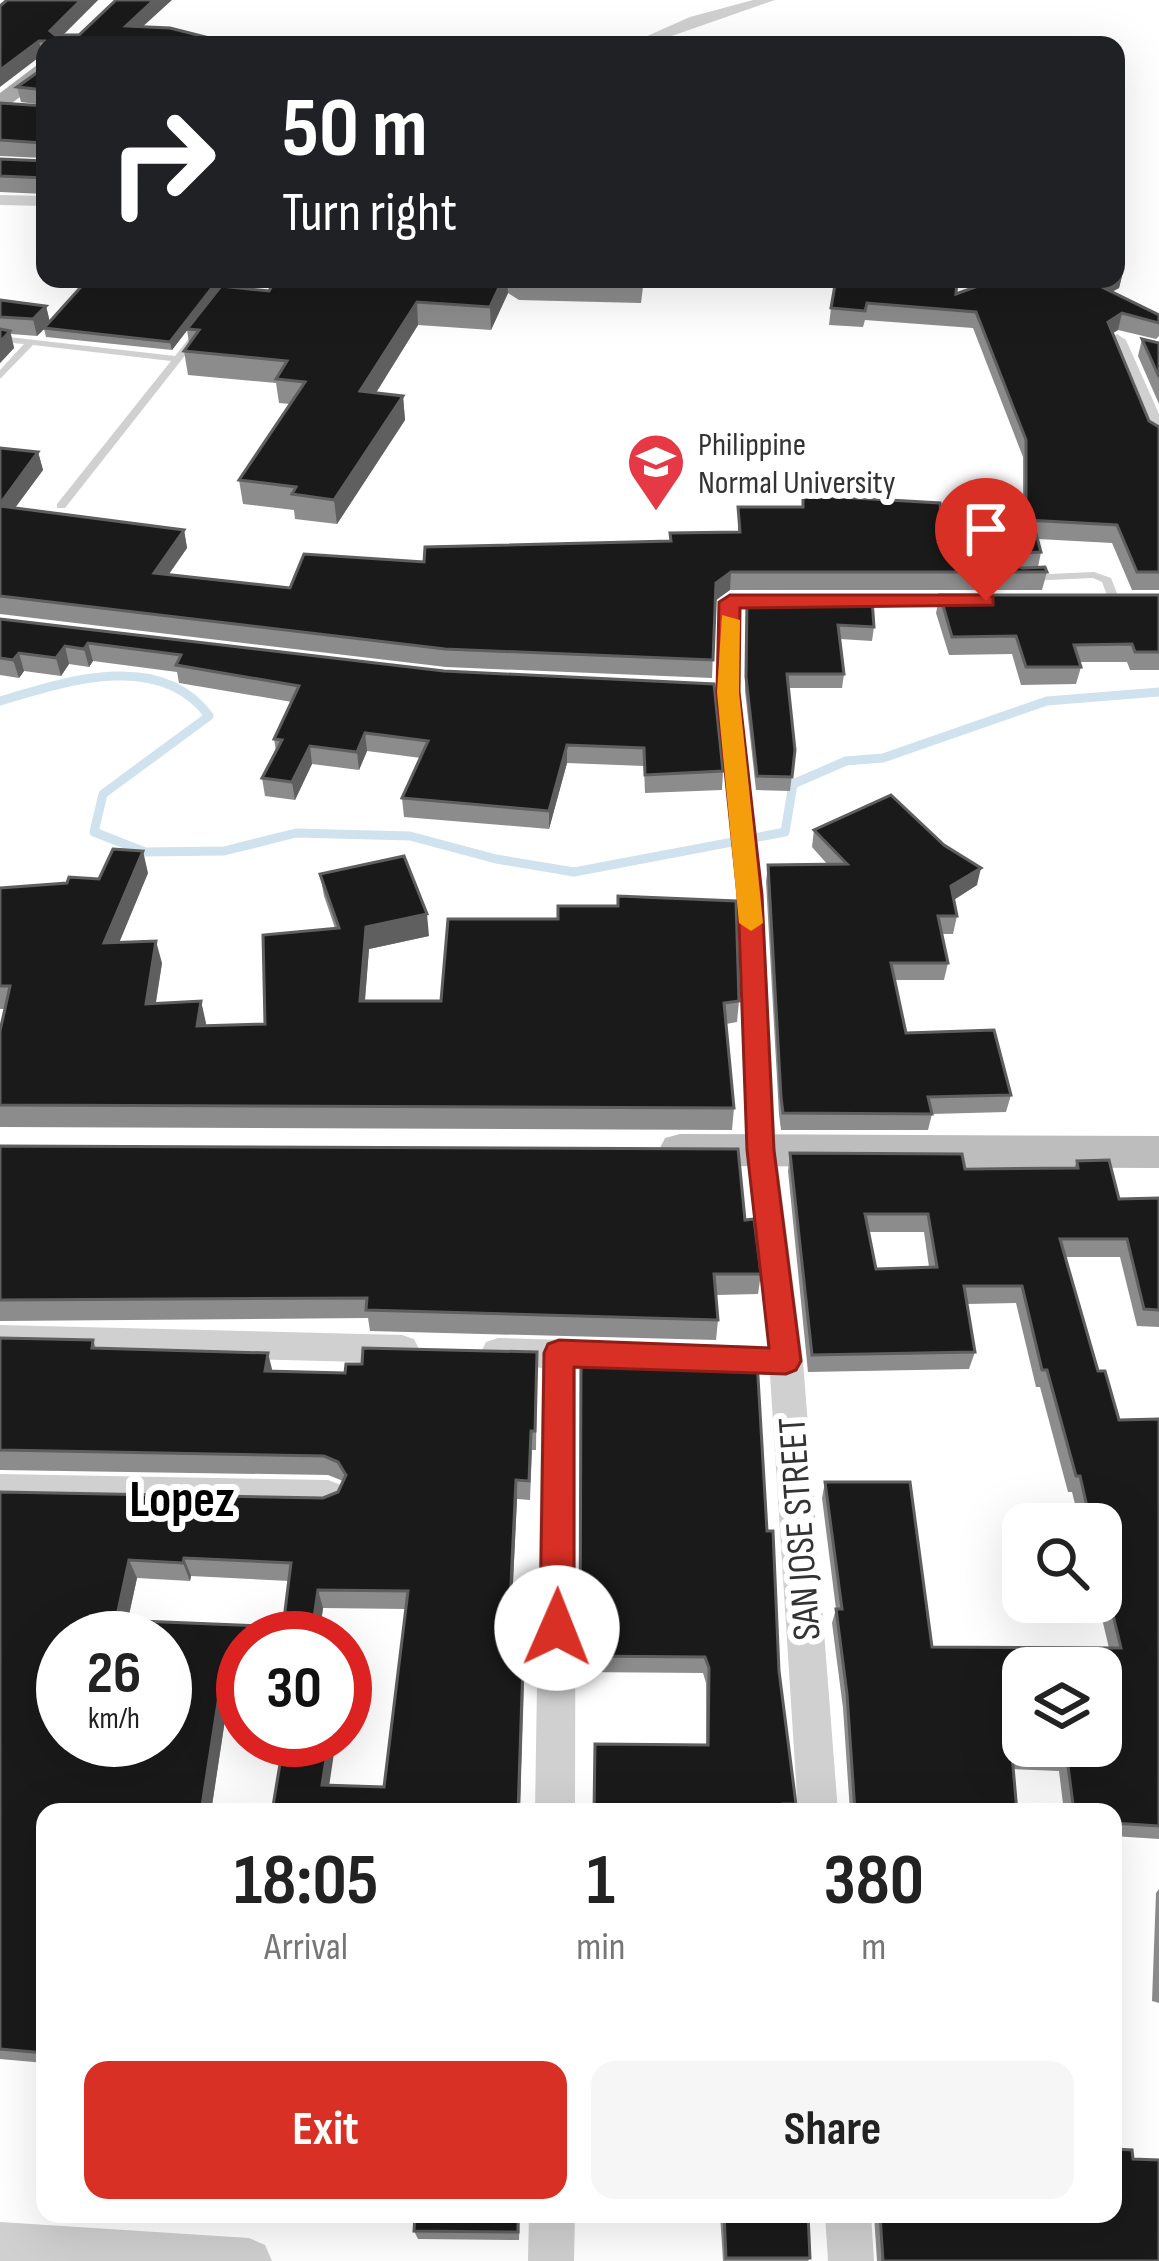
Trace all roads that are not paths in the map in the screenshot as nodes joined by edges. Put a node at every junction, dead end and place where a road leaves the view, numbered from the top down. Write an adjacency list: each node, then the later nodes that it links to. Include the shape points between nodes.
1 (768, 0): 2 (street)
2 (656, 36)
3 (36, 76): 4 (main road)
4 (8, 109)
5 (0, 200): 6 (street)
6 (36, 201)
7 (202, 327): 11 (lane)
8 (0, 339): 9 (lane)
9 (32, 343): 11 (lane); 12 (lane)
10 (1128, 343): 13 (street)
11 (178, 359): 14 (lane)
12 (0, 376)
13 (1159, 436)
14 (61, 506)
15 (1004, 574): 17 (lane, via 1094,575 1107,580)
16 (1024, 601): 19 (street, SAN JOSE STREET, via 730,602 717,691 750,895)
17 (1114, 601)
18 (643, 1150): 19 (main road)
19 (760, 1150): 20 (main road); 23 (street, SAN JOSE STREET)
20 (1159, 1152)
21 (0, 1339): 22 (street)
22 (559, 1353): 23 (street); 26 (street)
23 (786, 1361): 27 (street, SAN JOSE STREET)
24 (0, 1490): 25 (street)
25 (328, 1496)
26 (555, 1803)
27 (817, 1803)
28 (552, 2223): 32 (street)
29 (849, 2223): 33 (street)
30 (0, 2245): 31 (street)
31 (249, 2261)
32 (551, 2261)
33 (851, 2261)

